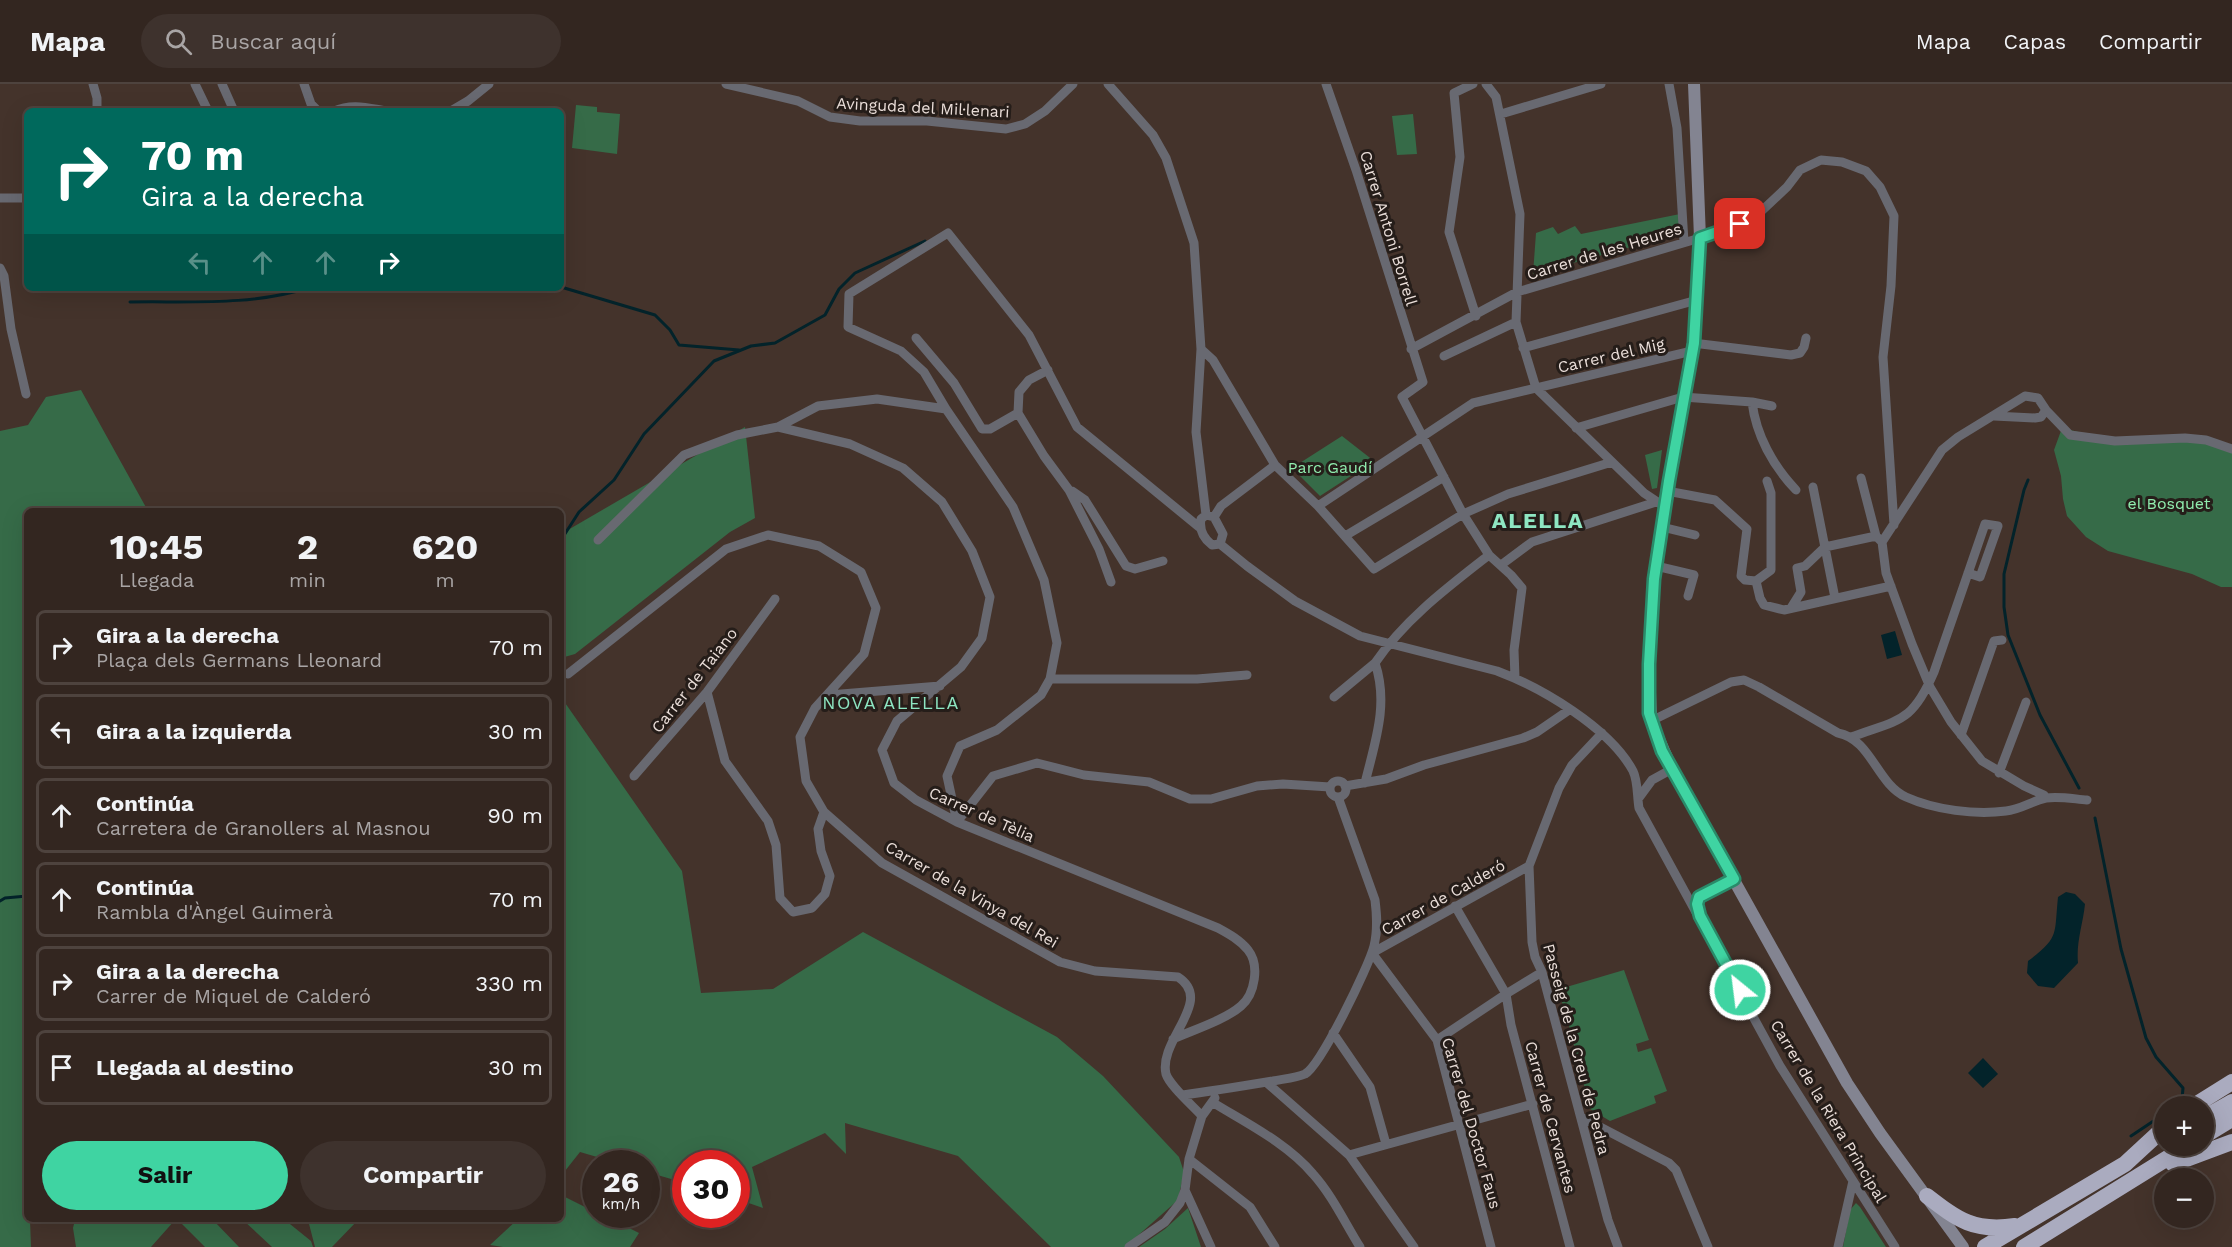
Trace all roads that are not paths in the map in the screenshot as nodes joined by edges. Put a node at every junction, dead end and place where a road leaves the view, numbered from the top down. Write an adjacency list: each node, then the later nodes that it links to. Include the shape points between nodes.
1 (93, 84): 15 (street)
2 (195, 84): 16 (street)
3 (222, 84): 17 (street)
4 (304, 84): 18 (street)
5 (489, 84): 21 (street)
6 (726, 84): 7 (street, Avinguda del Mil·lenari, via 798,100 830,117 1006,129 1035,118)
7 (1073, 84)
8 (1108, 84): 36 (street, via 1153,135 1181,199 1194,243)
9 (1326, 84): 37 (street, Carrer Antoni Borrell)
10 (1473, 84): 30 (street, via 1454,93 1460,157 1449,232)
11 (1486, 84): 22 (street, via 1496,97)
12 (1601, 84): 22 (street)
13 (1669, 84): 26 (street, via 1677,128)
14 (1694, 84): 25 (main road)
15 (97, 108)
16 (207, 108)
17 (233, 108)
18 (315, 108)
19 (342, 108): 20 (street)
20 (367, 108)
21 (458, 108)
22 (1501, 114): 28 (street, via 1520,214)
23 (0, 198): 24 (street)
24 (24, 198)
25 (1700, 238): 26 (street, Carrer de les Heures); 29 (main road); 66 (street, Carrer de les Heures, via 1753,219 1800,170 1821,160 1842,162 1866,171 1880,187 1894,216 1883,357)
26 (1684, 242): 28 (street, Carrer de les Heures)
27 (0, 268): 41 (street)
28 (1517, 292): 30 (street, Carrer de les Heures); 31 (street)
29 (1698, 300): 34 (main road); 35 (street)
30 (1476, 316): 37 (street, Carrer de les Heures)
31 (1516, 322): 35 (street); 38 (street)
32 (916, 338): 47 (street, via 954,383 982,429 990,429)
33 (1806, 338): 34 (street, via 1800,353 1791,355)
34 (1693, 347): 40 (street, Carrer del Mig); 42 (main road)
35 (1523, 348): 40 (street)
36 (1201, 349): 54 (street, via 1213,360); 65 (street, via 1196,432)
37 (1411, 349): 51 (street, Carrer Antoni Borrell, via 1423,382 1402,397)
38 (1444, 356)
39 (1048, 370): 45 (street, via 1029,335 948,233 849,294 848,327 902,351 924,372); 47 (street, via 1029,380 1018,392); 67 (street, via 1077,427)
40 (1536, 388): 50 (street); 51 (street, Carrer del Mig, via 1473,403)
41 (26, 394)
42 (1683, 398): 43 (street); 50 (street); 61 (main road)
43 (1752, 402): 44 (street); 60 (street, via 1761,438)
44 (1772, 406)
45 (946, 409): 49 (street, via 878,399 818,406); 93 (street, via 1013,507 1044,580 1057,643)
46 (2046, 410): 48 (street, via 2035,418); 48 (street, via 2038,398 2025,396); 52 (street, via 2070,435 2115,441 2195,439)
47 (1018, 413): 59 (street)
48 (1994, 416): 66 (street, via 1942,450)
49 (778, 427): 72 (street, Carrer de Tèlia, via 737,435 684,455); 95 (street, Carrer de Tèlia, via 850,444 903,468 942,502 972,550 990,597 982,638)
50 (1576, 428): 53 (street)
51 (1422, 437): 55 (street); 63 (street, Carrer del Mig)
52 (2232, 449)
53 (1612, 462): 62 (street); 64 (street, via 1508,494)
54 (1275, 465): 63 (street); 65 (street)
55 (1444, 477): 64 (street); 70 (street)
56 (1861, 478): 71 (street)
57 (1767, 481): 80 (street, via 1771,570)
58 (1813, 487): 74 (street)
59 (1070, 490): 76 (street, via 1085,500 1126,566 1135,568); 81 (street)
60 (1796, 490)
61 (1667, 491): 62 (main road); 80 (street, via 1715,500 1747,529 1741,576)
62 (1661, 505): 68 (main road); 77 (street, via 1532,542)
63 (1318, 506): 70 (street)
64 (1463, 514): 70 (street, via 1374,569); 75 (street)
65 (1210, 516): 67 (street, via 1201,519); 73 (street, via 1223,534)
66 (1894, 525): 71 (street)
67 (1199, 527): 73 (street, via 1206,540)
68 (1662, 527): 69 (street); 78 (main road)
69 (1695, 535)
70 (1345, 536)
71 (1879, 539): 74 (street); 82 (street)
72 (598, 540)
73 (1220, 544): 88 (street, via 1295,601 1359,636)
74 (1825, 547): 84 (street); 86 (street, via 1805,566 1797,568 1801,592)
75 (1489, 555): 77 (street); 88 (street, via 1435,598)
76 (1163, 561)
77 (1501, 565): 92 (street, via 1522,588 1514,650)
78 (1656, 566): 83 (street, via 1694,575); 101 (main road)
79 (1968, 573): 79 (street, via 1985,524 1998,526 1980,577); 94 (street)
80 (1756, 580): 86 (street, via 1764,605)
81 (1111, 582)
82 (1891, 586): 84 (street); 94 (street)
83 (1688, 596)
84 (1835, 598): 86 (street)
85 (775, 600): 96 (street, Carrer de Taiano)
86 (1791, 608)
87 (2002, 640): 103 (street, via 1994,641)
88 (1388, 644): 89 (street); 92 (street)
89 (1375, 663): 98 (street); 110 (street, via 1381,680 1380,723)
90 (568, 674): 97 (street, Carrer de la Vinya del Rei, via 726,549 768,535 819,546 861,572 876,608 864,654)
91 (1247, 675): 93 (street)
92 (1515, 678): 100 (street)
93 (1050, 679): 118 (street, via 1041,695 997,730 960,746 947,776)
94 (1928, 684): 103 (street); 104 (street, via 1905,717)
95 (940, 686): 97 (street); 118 (street, Carrer de Tèlia, via 897,720 882,750 894,783)
96 (707, 692): 108 (street, Carrer de Taiano); 117 (street, via 725,761 768,821 776,845 780,898 793,912 812,908 825,894 830,876 818,829)
97 (828, 695): 117 (street, Carrer de la Vinya del Rei, via 814,708 800,737 806,781)
98 (1334, 697)
99 (2026, 702): 106 (street)
100 (1569, 710): 102 (street); 110 (street, via 1523,738)
101 (1650, 721): 104 (street, via 1731,682 1744,680); 105 (main road)
102 (1602, 733): 107 (street); 119 (street, Passeig de la Creu de Pedra, via 1572,765 1559,788)
103 (1961, 735): 106 (street, via 1982,761)
104 (1851, 737): 114 (street, via 1899,793 1908,798 1937,807 1982,812 2023,808)
105 (1672, 769): 109 (street); 120 (main road)
106 (1999, 773): 114 (street)
107 (1634, 774): 109 (street); 115 (street, Carrer de la Riera Principal)
108 (634, 776)
109 (1652, 780): 115 (street)
110 (1365, 783): 111 (street)
111 (1345, 786): 112 (street, via 1339,781); 113 (street)
112 (1330, 787): 113 (street); 118 (street, via 1257,786 1211,799 1190,799 1149,782 1084,775 1037,763 993,776)
113 (1338, 797): 125 (street, via 1375,900)
114 (2045, 798): 116 (street)
115 (1638, 799): 121 (street, Carrer de la Riera Principal, via 1639,808)
116 (2087, 800)
117 (824, 812): 131 (street, Carrer de la Vinya del Rei, via 882,863 1060,962 1095,970 1178,977 1187,982 1191,1001)
118 (957, 822): 131 (street, Carrer de Tèlia, via 1218,928 1250,952 1254,984 1242,1006)
119 (1529, 866): 123 (street, Carrer de Calderó); 128 (street, Passeig de la Creu de Pedra, via 1532,942)
120 (1734, 879): 122 (street); 158 (main road, via 1847,1083)
121 (1684, 887): 122 (street); 124 (street, Carrer de la Riera Principal)
122 (1699, 897): 124 (street)
123 (1455, 906): 126 (street, Carrer de Calderó); 129 (street)
124 (1700, 916): 156 (street, Carrer de la Riera Principal, via 1780,1066)
125 (1377, 933): 126 (street); 127 (street)
126 (1393, 941): 127 (street, Carrer de Calderó)
127 (1372, 953): 130 (street); 132 (street, Carrer del Doctor Faus)
128 (1542, 972): 129 (street); 143 (street, Passeig de la Creu de Pedra)
129 (1506, 994): 132 (street); 140 (street, Carrer de Cervantes)
130 (1333, 1034): 133 (street, via 1310,1070 1300,1076); 149 (street, via 1370,1087)
131 (1173, 1039): 136 (street, Carrer de la Vinya del Rei, via 1166,1073 1171,1085)
132 (1437, 1040): 145 (street, Carrer del Doctor Faus)
133 (1266, 1082): 135 (street); 151 (street)
134 (2232, 1082): 137 (highway)
135 (1221, 1090): 136 (street); 138 (street)
136 (1183, 1095): 142 (street, Carrer de la Vinya del Rei)
137 (2210, 1096)
138 (1212, 1102): 142 (street); 164 (street, via 1260,1131 1307,1167)
139 (2232, 1102): 141 (highway)
140 (1533, 1104): 145 (street); 167 (street, Carrer de Cervantes)
141 (2214, 1112)
142 (1202, 1116): 153 (street)
143 (1581, 1117): 168 (street, Passeig de la Creu de Pedra); 169 (street, via 1669,1162 1676,1170)
144 (2232, 1119): 146 (highway)
145 (1459, 1125): 149 (street); 166 (street, Carrer del Doctor Faus)
146 (2214, 1130)
147 (2154, 1137): 154 (highway)
148 (2232, 1142): 155 (highway)
149 (1386, 1144): 151 (street)
150 (2154, 1150): 154 (highway)
151 (1349, 1155): 165 (street)
152 (2170, 1156): 155 (highway)
153 (1189, 1160): 157 (street); 163 (street, via 1250,1207)
154 (2125, 1164): 159 (highway)
155 (2139, 1177): 160 (highway)
156 (1852, 1181): 170 (street); 171 (street, Carrer de la Riera Principal)
157 (1185, 1190): 161 (street, via 1174,1213); 162 (street)
158 (1927, 1196): 159 (highway, via 1966,1223 1981,1227); 172 (main road)
159 (2021, 1225): 173 (highway)
160 (2028, 1246)
161 (1129, 1247)
162 (1211, 1247)
163 (1275, 1247)
164 (1360, 1247)
165 (1414, 1247)
166 (1491, 1247)
167 (1570, 1247)
168 (1618, 1247)
169 (1708, 1247)
170 (1838, 1247)
171 (1894, 1247)
172 (1963, 1247)
173 (1985, 1247)

